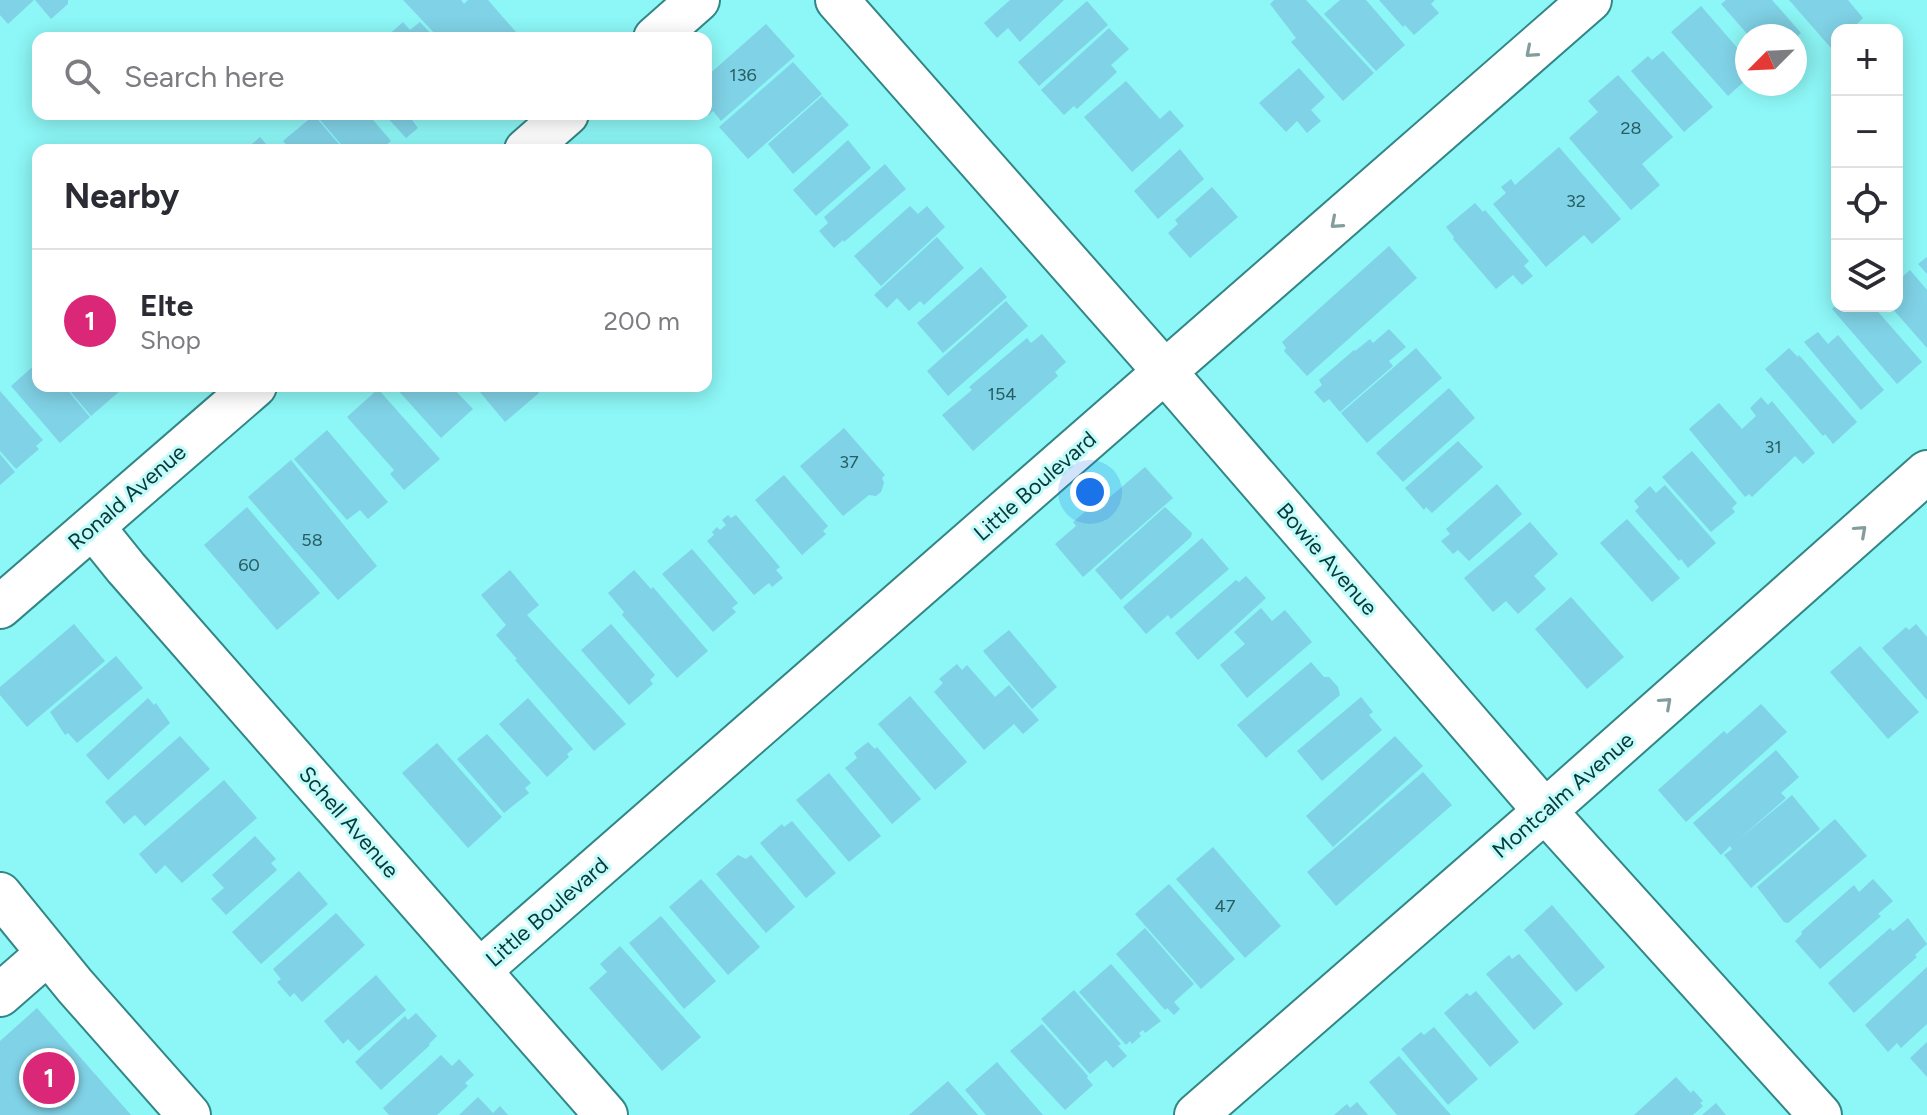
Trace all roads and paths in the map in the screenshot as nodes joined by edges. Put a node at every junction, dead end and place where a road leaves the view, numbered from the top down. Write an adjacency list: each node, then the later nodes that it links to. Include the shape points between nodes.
1 (698, 0): 4 (street)
2 (837, 0): 7 (street, Bowie Avenue)
3 (1590, 0): 7 (street, Little Boulevard, one-way to 7)
4 (662, 32)
5 (560, 120): 6 (street)
6 (533, 144)
7 (1166, 373): 12 (street, Bowie Avenue); 15 (street, Little Boulevard)
8 (248, 392): 10 (street, Ronald Avenue)
9 (1927, 472): 12 (street, Montcalm Avenue, one-way to 9)
10 (93, 527): 11 (street, Ronald Avenue); 15 (street, Schell Avenue)
11 (0, 607)
12 (1545, 811): 19 (street, Montcalm Avenue); 20 (street, Bowie Avenue)
13 (0, 894): 14 (street)
14 (48, 953): 16 (street); 17 (street)
15 (480, 970): 18 (street, Schell Avenue)
16 (0, 995)
17 (189, 1115)
18 (606, 1115)
19 (1196, 1115)
20 (1820, 1115)

